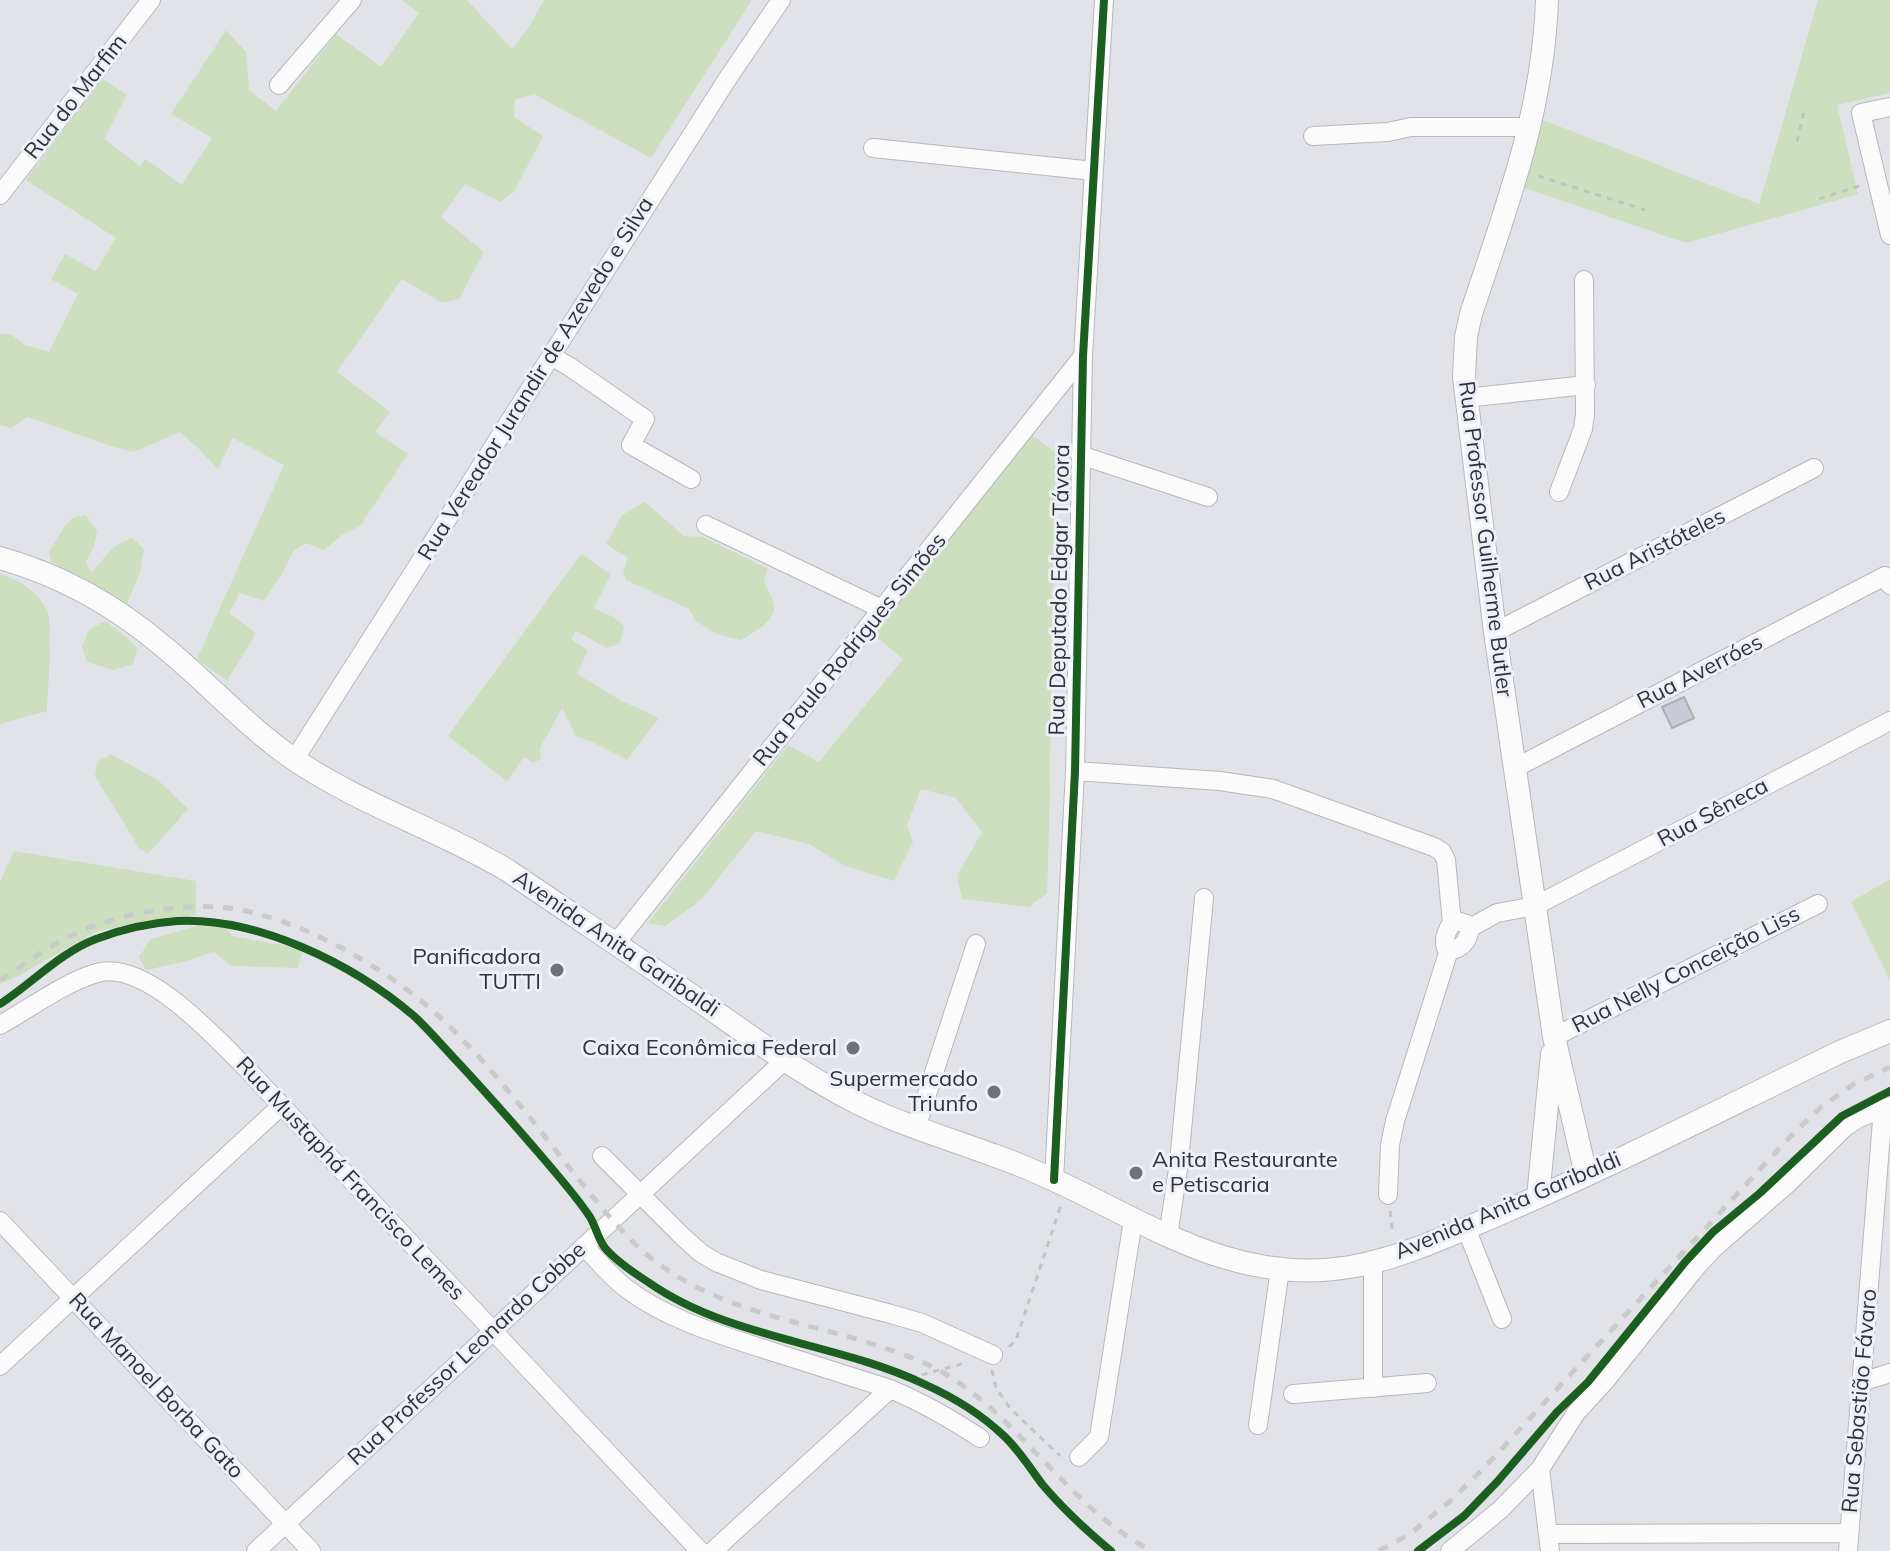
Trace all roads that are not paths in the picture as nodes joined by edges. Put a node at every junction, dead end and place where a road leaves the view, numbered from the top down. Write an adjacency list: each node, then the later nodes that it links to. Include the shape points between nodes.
1 (151, 0): 12 (street, Rua do Marfim)
2 (352, 0): 6 (street)
3 (781, 0): 15 (street, Rua Vereador Jurandir de Azevedo e Silva)
4 (1104, 0): 11 (street, Rua Deputado Edgar Távora)
5 (1547, 0): 8 (main road, Rua Professor Guilherme Butler)
6 (279, 85)
7 (1890, 107): 13 (street, via 1861,113)
8 (1530, 127): 9 (street, via 1411,127); 18 (main road, Rua Professor Guilherme Butler, via 1471,314)
9 (1313, 136)
10 (873, 148): 11 (street)
11 (1094, 171): 16 (street, Rua Deputado Edgar Távora)
12 (0, 195)
13 (1890, 235)
14 (1584, 280): 17 (street)
15 (551, 356): 21 (street, via 645,419 631,445); 30 (street, Rua Vereador Jurandir de Azevedo e Silva)
16 (1083, 356): 19 (street, Rua Deputado Edgar Távora); 27 (street, Rua Paulo Rodrigues Simões)
17 (1586, 385): 18 (street); 22 (street, via 1583,429)
18 (1465, 398): 28 (main road, Rua Professor Guilherme Butler)
19 (1080, 455): 23 (street); 32 (street, Rua Deputado Edgar Távora)
20 (1814, 468): 28 (street, Rua Aristóteles)
21 (691, 479)
22 (1559, 492)
23 (1208, 497)
24 (706, 525): 27 (street)
25 (0, 558): 30 (main road, Avenida Anita Garibaldi, via 80,589 133,622)
26 (1888, 581): 31 (street, Rua Averróes)
27 (882, 609): 37 (street, Rua Paulo Rodrigues Simões)
28 (1495, 632): 31 (main road, Rua Professor Guilherme Butler)
29 (1890, 721): 35 (street, Rua Sêneca)
30 (294, 760): 37 (main road, Avenida Anita Garibaldi, via 507,870)
31 (1515, 768): 35 (main road, Rua Professor Guilherme Butler)
32 (1075, 771): 36 (street, via 1260,786 1434,847 1446,860); 48 (street, Rua Deputado Edgar Távora)
33 (1204, 898): 55 (street)
34 (1818, 904): 41 (street, Rua Nelly Conceição Liss)
35 (1535, 906): 36 (street, Rua Sêneca); 41 (main road, Rua Professor Guilherme Butler)
36 (1461, 926): 50 (street, via 1444,943 1449,950 1395,1121)
37 (616, 943): 42 (main road, Avenida Anita Garibaldi)
38 (976, 944): 45 (street)
39 (0, 1025): 43 (street, Rua Mustaphá Francisco Lemes, via 82,978 114,970 144,980 194,1017)
40 (1890, 1031): 47 (main road, Avenida Anita Garibaldi)
41 (1554, 1037): 47 (main road, Rua Professor Guilherme Butler); 51 (main road, Rua Professor Guilherme Butler)
42 (785, 1060): 45 (main road, Avenida Anita Garibaldi, via 848,1099); 49 (street, Rua Professor Leonardo Cobbe)
43 (281, 1106): 59 (street); 61 (street, Rua Mustaphá Francisco Lemes)
44 (1887, 1107): 66 (street, Rua Sebastião Fávaro); 73 (street, via 1844,1128 1714,1248 1576,1413)
45 (916, 1128): 48 (main road, Avenida Anita Garibaldi)
46 (602, 1156): 49 (street)
47 (1586, 1175): 51 (main road, Avenida Anita Garibaldi)
48 (1060, 1183): 52 (main road, Avenida Anita Garibaldi)
49 (640, 1194): 56 (street, Rua Professor Leonardo Cobbe); 62 (street, via 716,1262 761,1280 922,1323)
50 (1388, 1195)
51 (1538, 1197): 54 (main road, Avenida Anita Garibaldi)
52 (1133, 1220): 55 (main road, Avenida Anita Garibaldi); 72 (street, via 1099,1437)
53 (0, 1221): 59 (street, Rua Manoel Borba Gato)
54 (1466, 1228): 57 (main road, Avenida Anita Garibaldi); 60 (street)
55 (1168, 1237): 58 (main road, Avenida Anita Garibaldi)
56 (584, 1246): 61 (street, Rua Professor Leonardo Cobbe); 65 (street, via 626,1289 680,1320)
57 (1384, 1258): 58 (main road, Avenida Anita Garibaldi, via 1334,1269); 68 (street)
58 (1280, 1269): 70 (street)
59 (73, 1299): 63 (street); 74 (street, Rua Manoel Borba Gato)
60 (1502, 1319)
61 (493, 1331): 74 (street, Rua Professor Leonardo Cobbe); 80 (street, Rua Mustaphá Francisco Lemes)
62 (993, 1355)
63 (0, 1366)
64 (1890, 1373): 66 (street)
65 (894, 1382): 71 (street); 81 (street)
66 (1861, 1382): 76 (street, Rua Sebastião Fávaro)
67 (1427, 1383): 68 (street)
68 (1373, 1388): 69 (street)
69 (1293, 1394)
70 (1258, 1425)
71 (980, 1438)
72 (1079, 1457)
73 (1540, 1469): 77 (street); 82 (street)
74 (285, 1523): 78 (street, Rua Professor Leonardo Cobbe); 79 (street, Rua Manoel Borba Gato)
75 (1596, 1542): 76 (street); 77 (street)
76 (1849, 1542)
77 (1549, 1543)
78 (256, 1551)
79 (311, 1551)
80 (700, 1551)
81 (713, 1551)
82 (1450, 1551)

